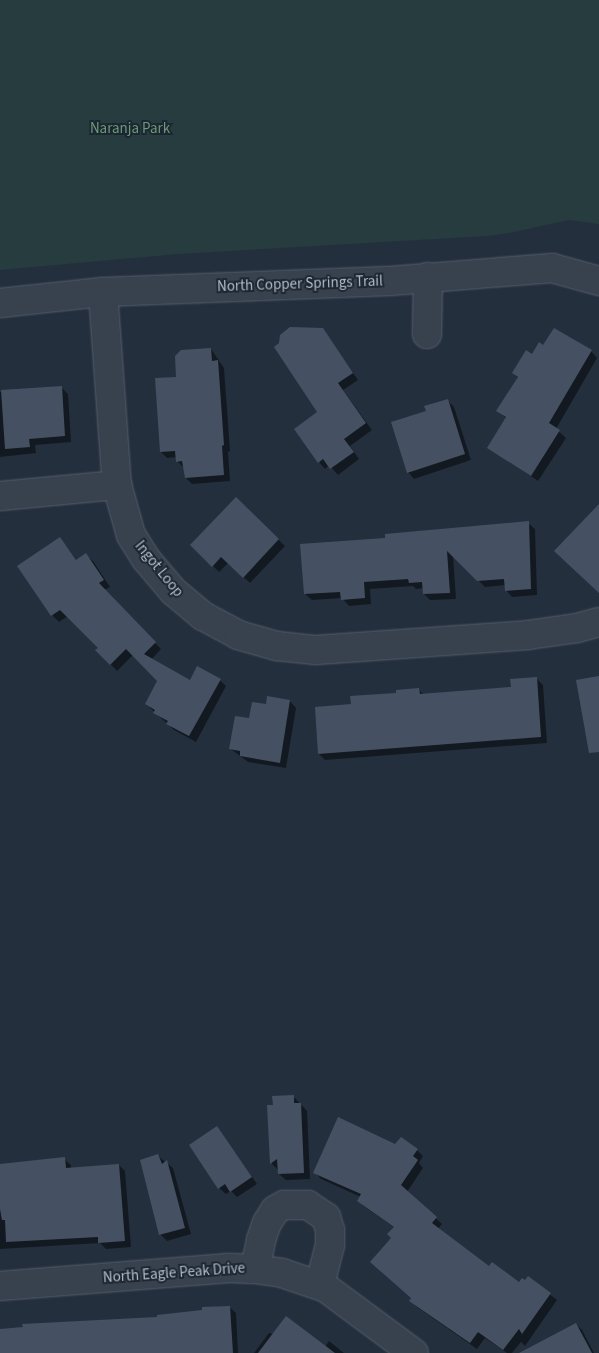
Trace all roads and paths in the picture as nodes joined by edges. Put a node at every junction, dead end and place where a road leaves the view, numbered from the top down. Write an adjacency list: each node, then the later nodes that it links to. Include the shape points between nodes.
1 (428, 277): 2 (street, North Copper Springs Trail, via 552,268); 3 (street, North Copper Springs Trail); 5 (street)
2 (599, 281)
3 (103, 292): 4 (street, North Copper Springs Trail); 6 (street, Ingot Loop)
4 (0, 303)
5 (428, 334)
6 (117, 485): 7 (street); 8 (street, Ingot Loop, via 131,535 146,559 172,591 203,616 238,635 277,646 316,650 528,635)
7 (0, 496)
8 (599, 622)
9 (255, 1269): 10 (street, North Eagle Peak Drive); 10 (street, via 261,1240 275,1210 284,1205 308,1205 326,1217 330,1230 330,1245); 11 (street, North Eagle Peak Drive, via 229,1268)
10 (320, 1284): 12 (street, North Eagle Peak Drive)
11 (0, 1286)
12 (414, 1353)

